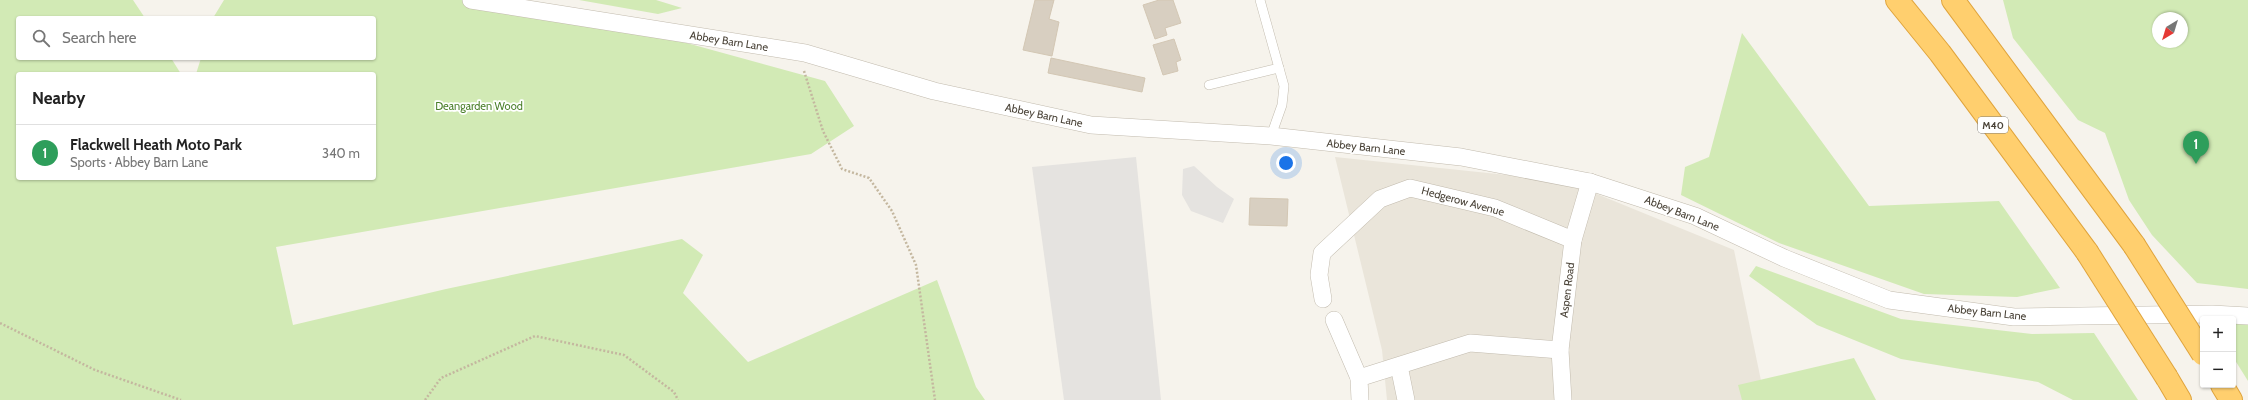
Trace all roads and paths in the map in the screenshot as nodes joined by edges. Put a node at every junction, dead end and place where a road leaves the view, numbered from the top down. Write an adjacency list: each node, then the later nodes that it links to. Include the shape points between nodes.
1 (471, 0): 5 (street, Abbey Barn Lane)
2 (1260, 0): 6 (lane)
3 (1897, 0): 27 (highway, M40, bridge, via 2087,252)
4 (1952, 0): 16 (highway, bridge, via 2134,245)
5 (805, 53): 8 (street, Abbey Barn Lane, via 934,91 1092,125); 23 (path, via 804,72 823,131 842,168 869,178 892,211 916,265)
6 (1279, 68): 7 (lane); 8 (lane, via 1284,86 1282,105)
7 (1209, 85)
8 (1270, 136): 9 (street, Abbey Barn Lane, via 1461,157)
9 (1590, 182): 10 (street, Aspen Road); 12 (street, Abbey Barn Lane, via 1695,216 1784,258 1889,300 2014,318 2212,314)
10 (1573, 240): 11 (street, Hedgerow Avenue, via 1495,208 1410,188 1380,199 1322,253 1319,275); 15 (street, Aspen Road)
11 (1323, 299)
12 (2248, 316)
13 (1334, 320): 18 (street)
14 (0, 323): 20 (path, via 95,370)
15 (1560, 350): 17 (street, via 1470,343); 26 (street, Aspen Road)
16 (2202, 352)
17 (1399, 366): 18 (street); 25 (street)
18 (1359, 378): 24 (street)
19 (2224, 388): 28 (highway)
20 (181, 400)
21 (425, 400): 22 (path, via 441,378 535,336 624,355 674,392)
22 (678, 400)
23 (935, 400)
24 (1360, 400)
25 (1406, 400)
26 (1563, 400)
27 (2180, 400)
28 (2231, 400)

